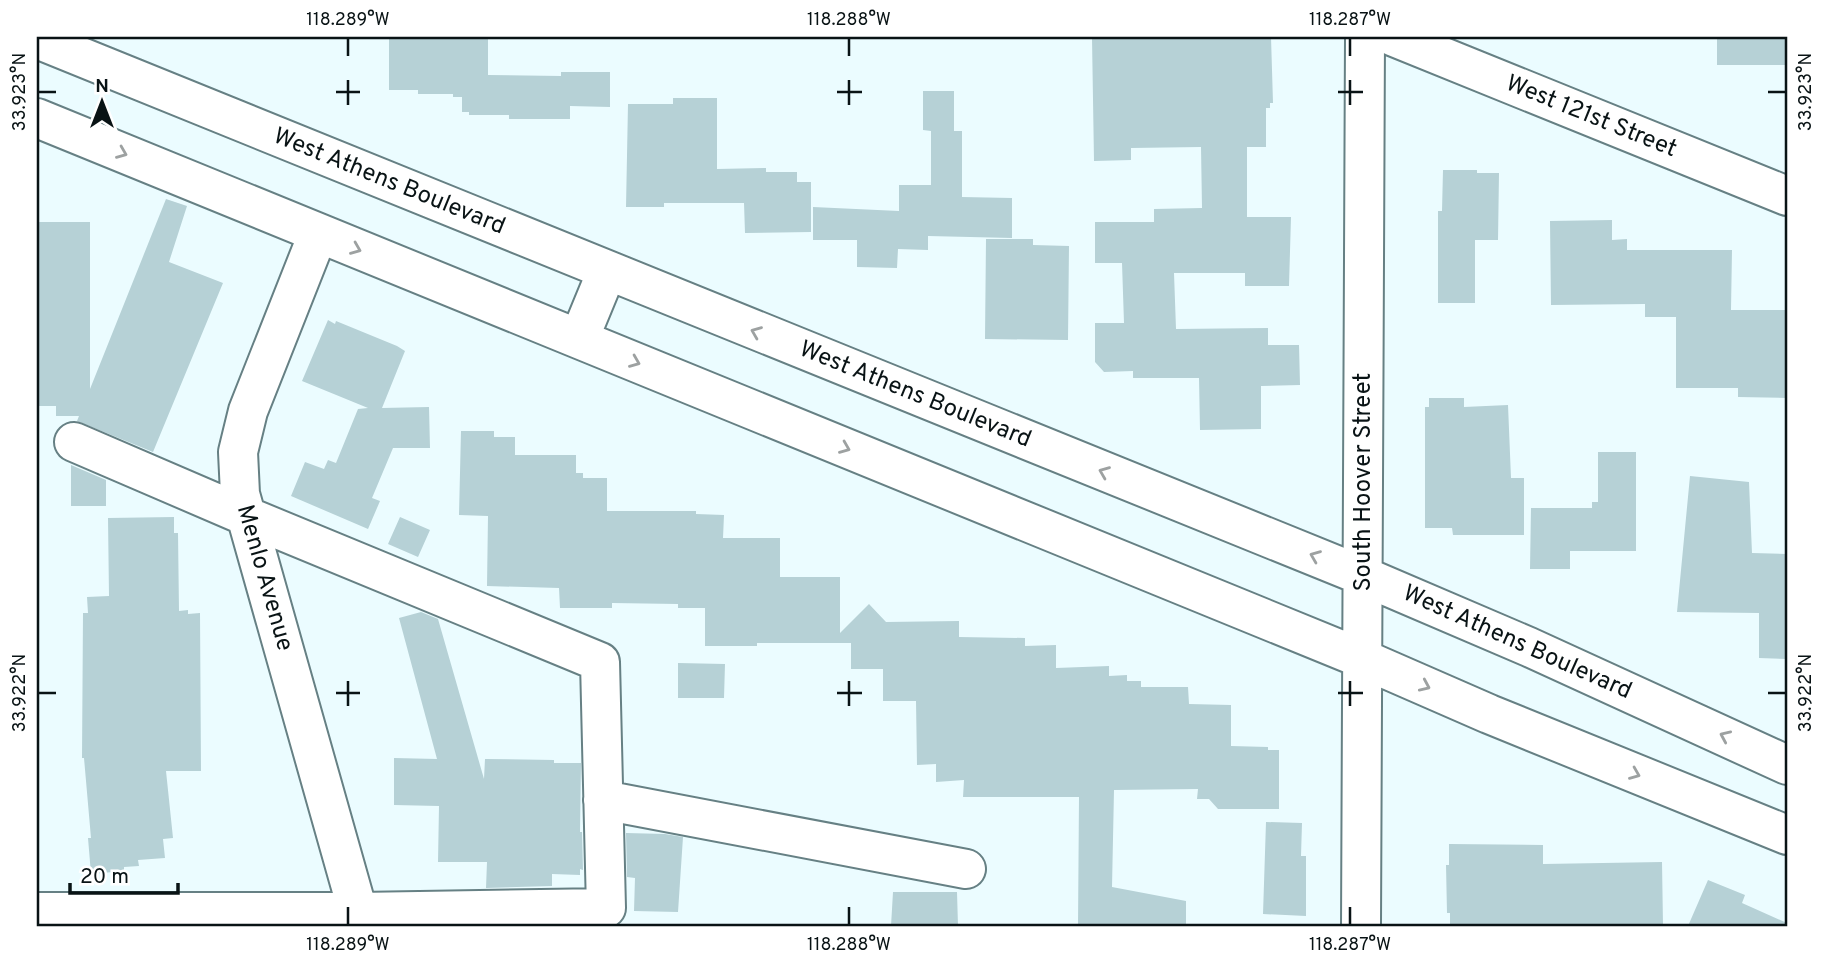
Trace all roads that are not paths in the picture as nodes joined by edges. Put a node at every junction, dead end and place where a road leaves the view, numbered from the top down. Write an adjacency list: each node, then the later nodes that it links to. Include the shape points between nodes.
1 (1365, 37): 11 (street, South Hoover Street)
2 (1394, 37): 5 (street, West 121st Street)
3 (37, 39): 7 (street, West Athens Boulevard)
4 (37, 118): 6 (street, one-way to 6)
5 (1787, 197)
6 (318, 234): 8 (street, one-way to 8); 10 (street, Menlo Avenue, via 248,411 237,452)
7 (607, 271): 8 (street); 11 (street, West Athens Boulevard, one-way to 7)
8 (579, 339): 12 (street, one-way to 12)
9 (74, 442): 10 (street)
10 (246, 516): 14 (street, via 600,662); 18 (street, Menlo Avenue)
11 (1363, 576): 12 (street, South Hoover Street); 13 (street, West Athens Boulevard, one-way to 11)
12 (1363, 659): 15 (street, one-way to 15); 19 (street, South Hoover Street)
13 (1787, 765)
14 (603, 800): 16 (street); 18 (street, via 606,908)
15 (1787, 835)
16 (966, 869)
17 (37, 912): 18 (street)
18 (360, 919)
19 (1361, 926)

